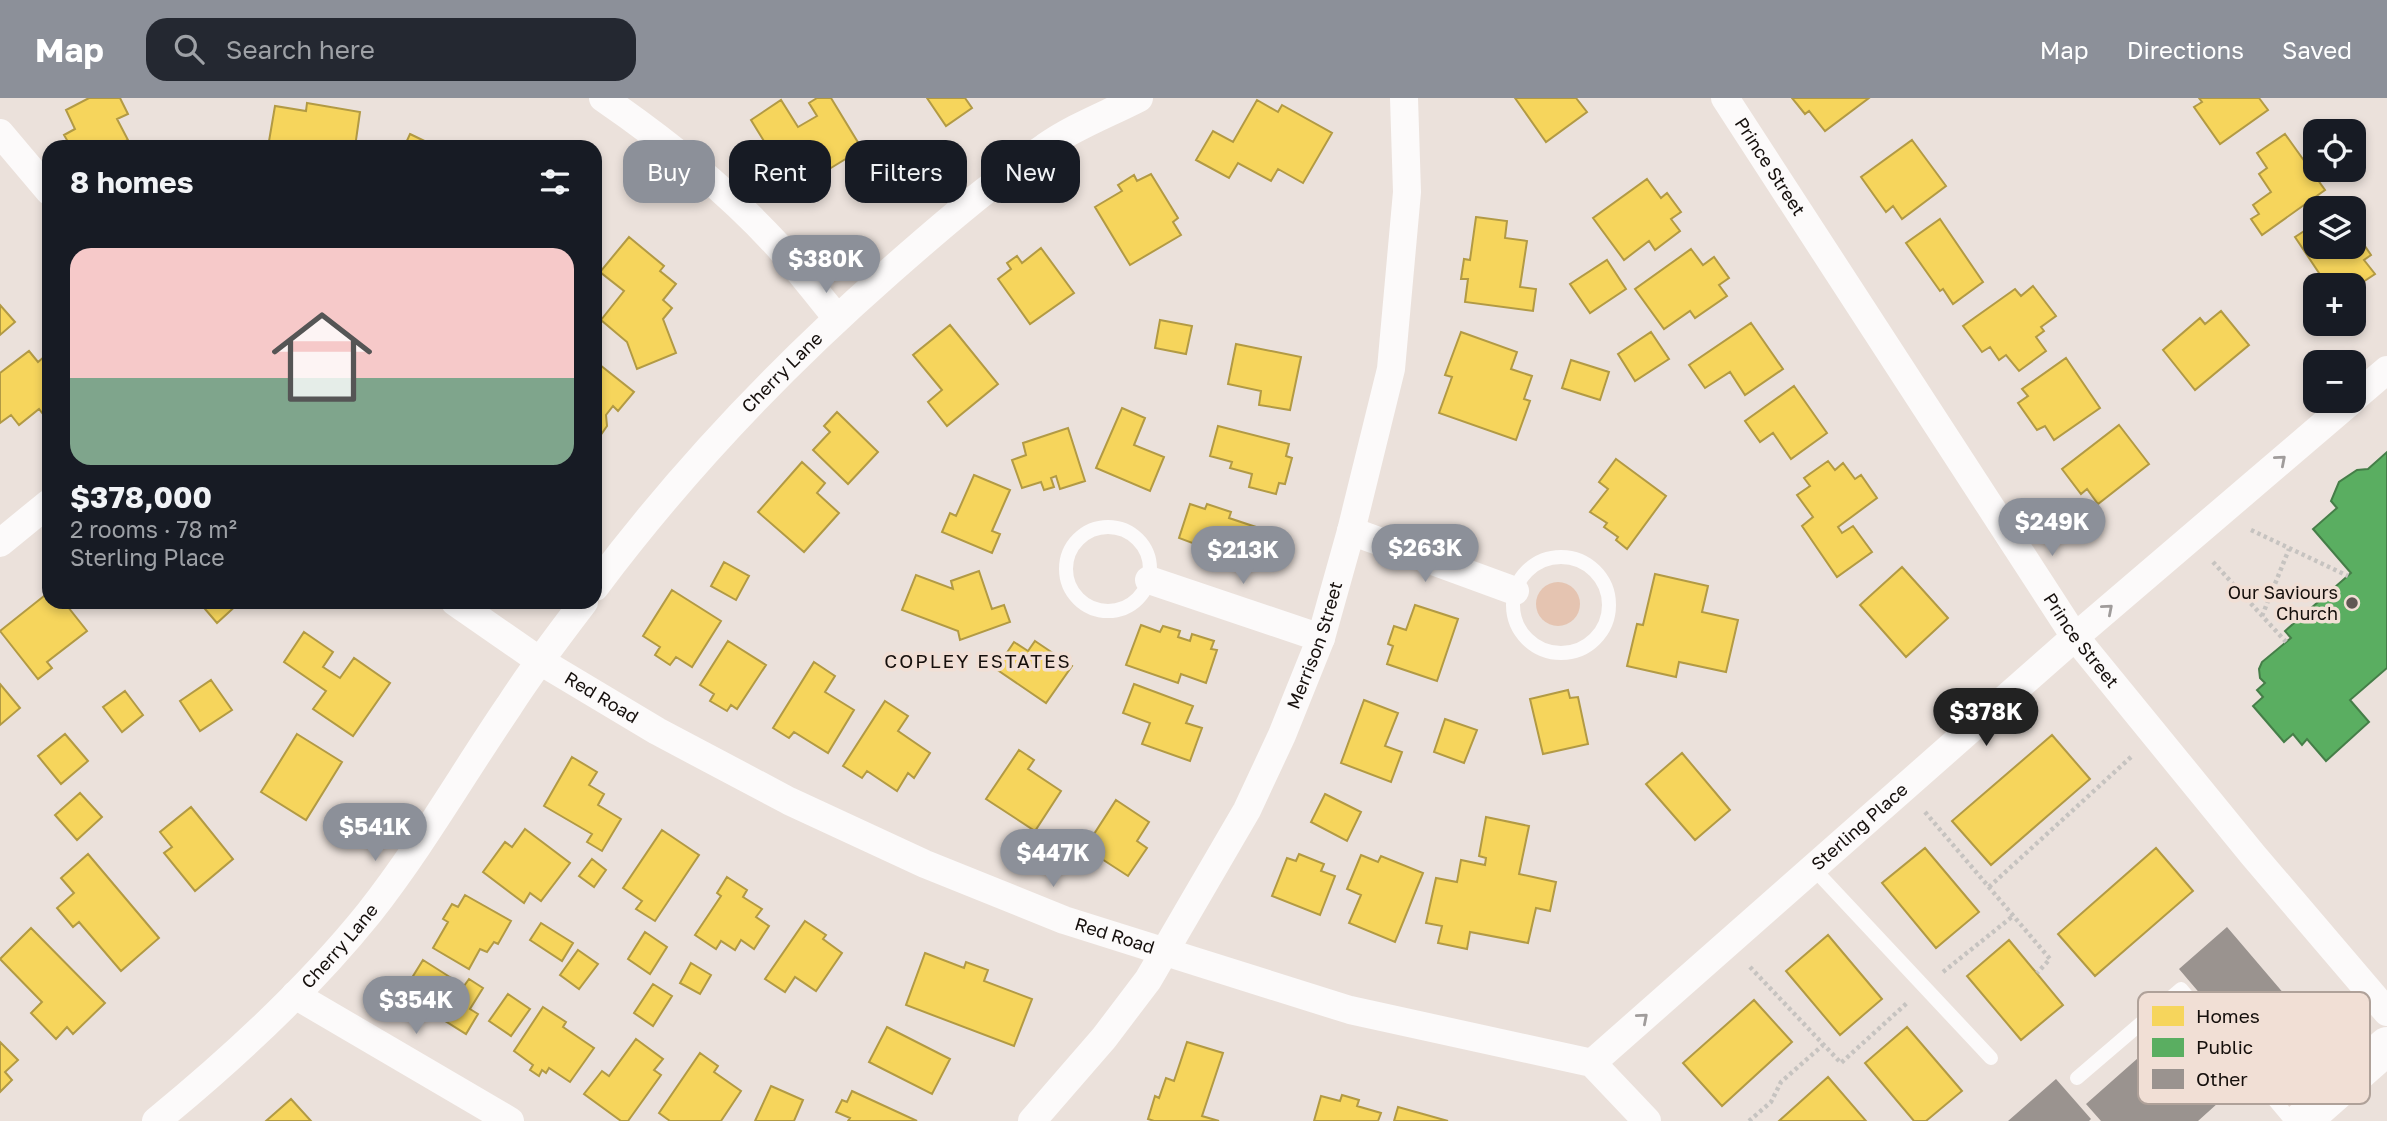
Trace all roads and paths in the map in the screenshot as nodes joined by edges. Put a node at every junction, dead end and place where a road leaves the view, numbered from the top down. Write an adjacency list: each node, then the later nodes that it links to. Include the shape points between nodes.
1 (603, 98): 7 (street, via 716,184 780,248)
2 (1139, 98): 7 (street, Cherry Lane, via 1046,145 939,228)
3 (1404, 98): 13 (street, Merrison Street, via 1407,192 1391,369)
4 (1725, 98): 25 (street, Prince Street)
5 (0, 133): 6 (street)
6 (42, 183)
7 (837, 318): 18 (street, Cherry Lane, via 693,466)
8 (2387, 370): 9 (street, Sterling Place)
9 (2366, 387)
10 (2336, 413): 12 (street, Sterling Place, one-way to 10)
11 (42, 509): 15 (street)
12 (2218, 514): 14 (street, Sterling Place); 16 (path)
13 (1351, 531): 20 (street); 24 (street, Merrison Street)
14 (2191, 538): 23 (path); 25 (street, Sterling Place, one-way to 14)
15 (0, 543)
16 (2289, 548): 17 (path); 23 (path)
17 (2348, 576)
18 (602, 577)
19 (1149, 580): 19 (lane, via 1147,551 1126,530 1097,528 1073,546 1068,559 1069,585 1076,597 1098,611 1124,609 1144,592); 24 (street)
20 (1515, 591): 20 (lane, via 1513,606 1522,634 1546,651 1562,653 1590,643 1607,619 1609,603 1596,572 1567,558 1550,558 1535,565 1522,576)
21 (465, 609): 27 (street, Red Road)
22 (578, 609): 27 (street, Cherry Lane)
23 (2262, 616): 26 (path)
24 (1321, 638): 34 (street, Merrison Street, via 1247,810)
25 (2075, 638): 28 (street, Prince Street); 29 (street, Sterling Place)
26 (2286, 642)
27 (540, 661): 34 (street, Red Road, via 657,731 814,813 1052,915); 39 (street, Cherry Lane, via 429,832 368,913)
28 (2155, 736): 31 (path); 38 (street, Prince Street)
29 (1904, 788): 30 (street, Sterling Place); 31 (path)
30 (1813, 868): 33 (street, Sterling Place); 36 (lane)
31 (1989, 887): 32 (path)
32 (2013, 916): 35 (path, via 2050,959); 36 (path)
33 (1727, 943): 42 (path); 46 (street, Sterling Place, one-way to 33)
34 (1164, 953): 46 (street, Red Road, via 1350,1010); 52 (street, Merrison Street, via 1104,1038)
35 (2036, 973)
36 (1925, 988): 42 (path, via 1841,1063); 44 (lane)
37 (2370, 992): 40 (street, Prince Street)
38 (2370, 992)
39 (295, 995): 50 (street, Cherry Lane, via 227,1062); 51 (street)
40 (2387, 1012)
41 (2138, 1026): 47 (lane)
42 (1823, 1045): 54 (path, via 1781,1082 1771,1102)
43 (2387, 1046): 45 (main road)
44 (1992, 1058)
45 (2370, 1061)
46 (1592, 1063): 53 (street)
47 (2077, 1079)
48 (2278, 1104): 55 (lane)
49 (2321, 1104): 56 (main road)
50 (156, 1121)
51 (510, 1121)
52 (1032, 1121)
53 (1647, 1121)
54 (1749, 1121)
55 (2292, 1121)
56 (2302, 1121)

